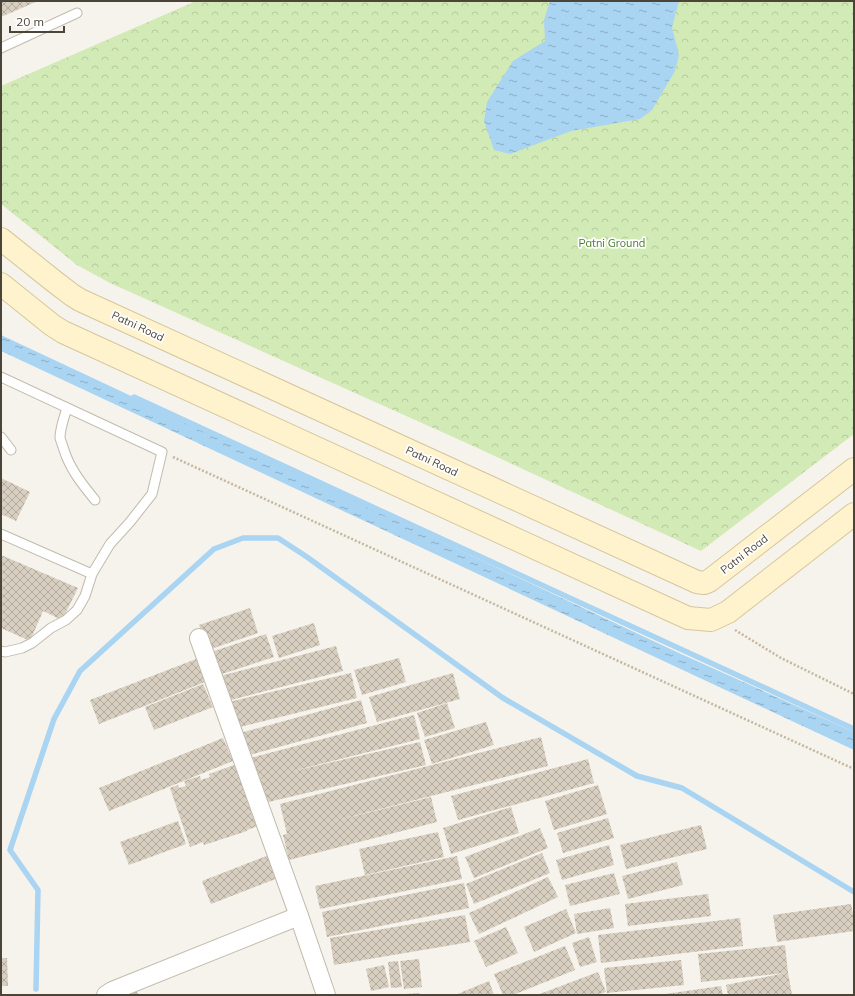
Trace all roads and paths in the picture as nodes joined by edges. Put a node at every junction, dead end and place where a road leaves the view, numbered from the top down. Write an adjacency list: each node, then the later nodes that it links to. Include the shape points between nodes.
1 (77, 13): 2 (lane)
2 (1, 48)
3 (1, 239): 10 (main road, Patni Road, via 80,300 697,582 709,581)
4 (1, 284): 12 (main road, via 64,332 688,618 711,620 728,612)
5 (1, 377): 6 (lane)
6 (67, 408): 9 (lane); 11 (lane, via 60,439 73,470)
7 (1, 436): 8 (lane)
8 (11, 450)
9 (162, 452): 14 (lane, via 152,494 110,544); 19 (path)
10 (854, 469)
11 (95, 500)
12 (854, 514)
13 (1, 534): 14 (lane)
14 (92, 574): 17 (lane, via 85,596 77,610 66,620 22,648)
15 (732, 628): 18 (path, via 781,658)
16 (199, 638): 20 (street)
17 (1, 651)
18 (854, 694)
19 (854, 769)
20 (299, 916): 21 (street); 22 (street)
21 (106, 995)
22 (326, 995)

